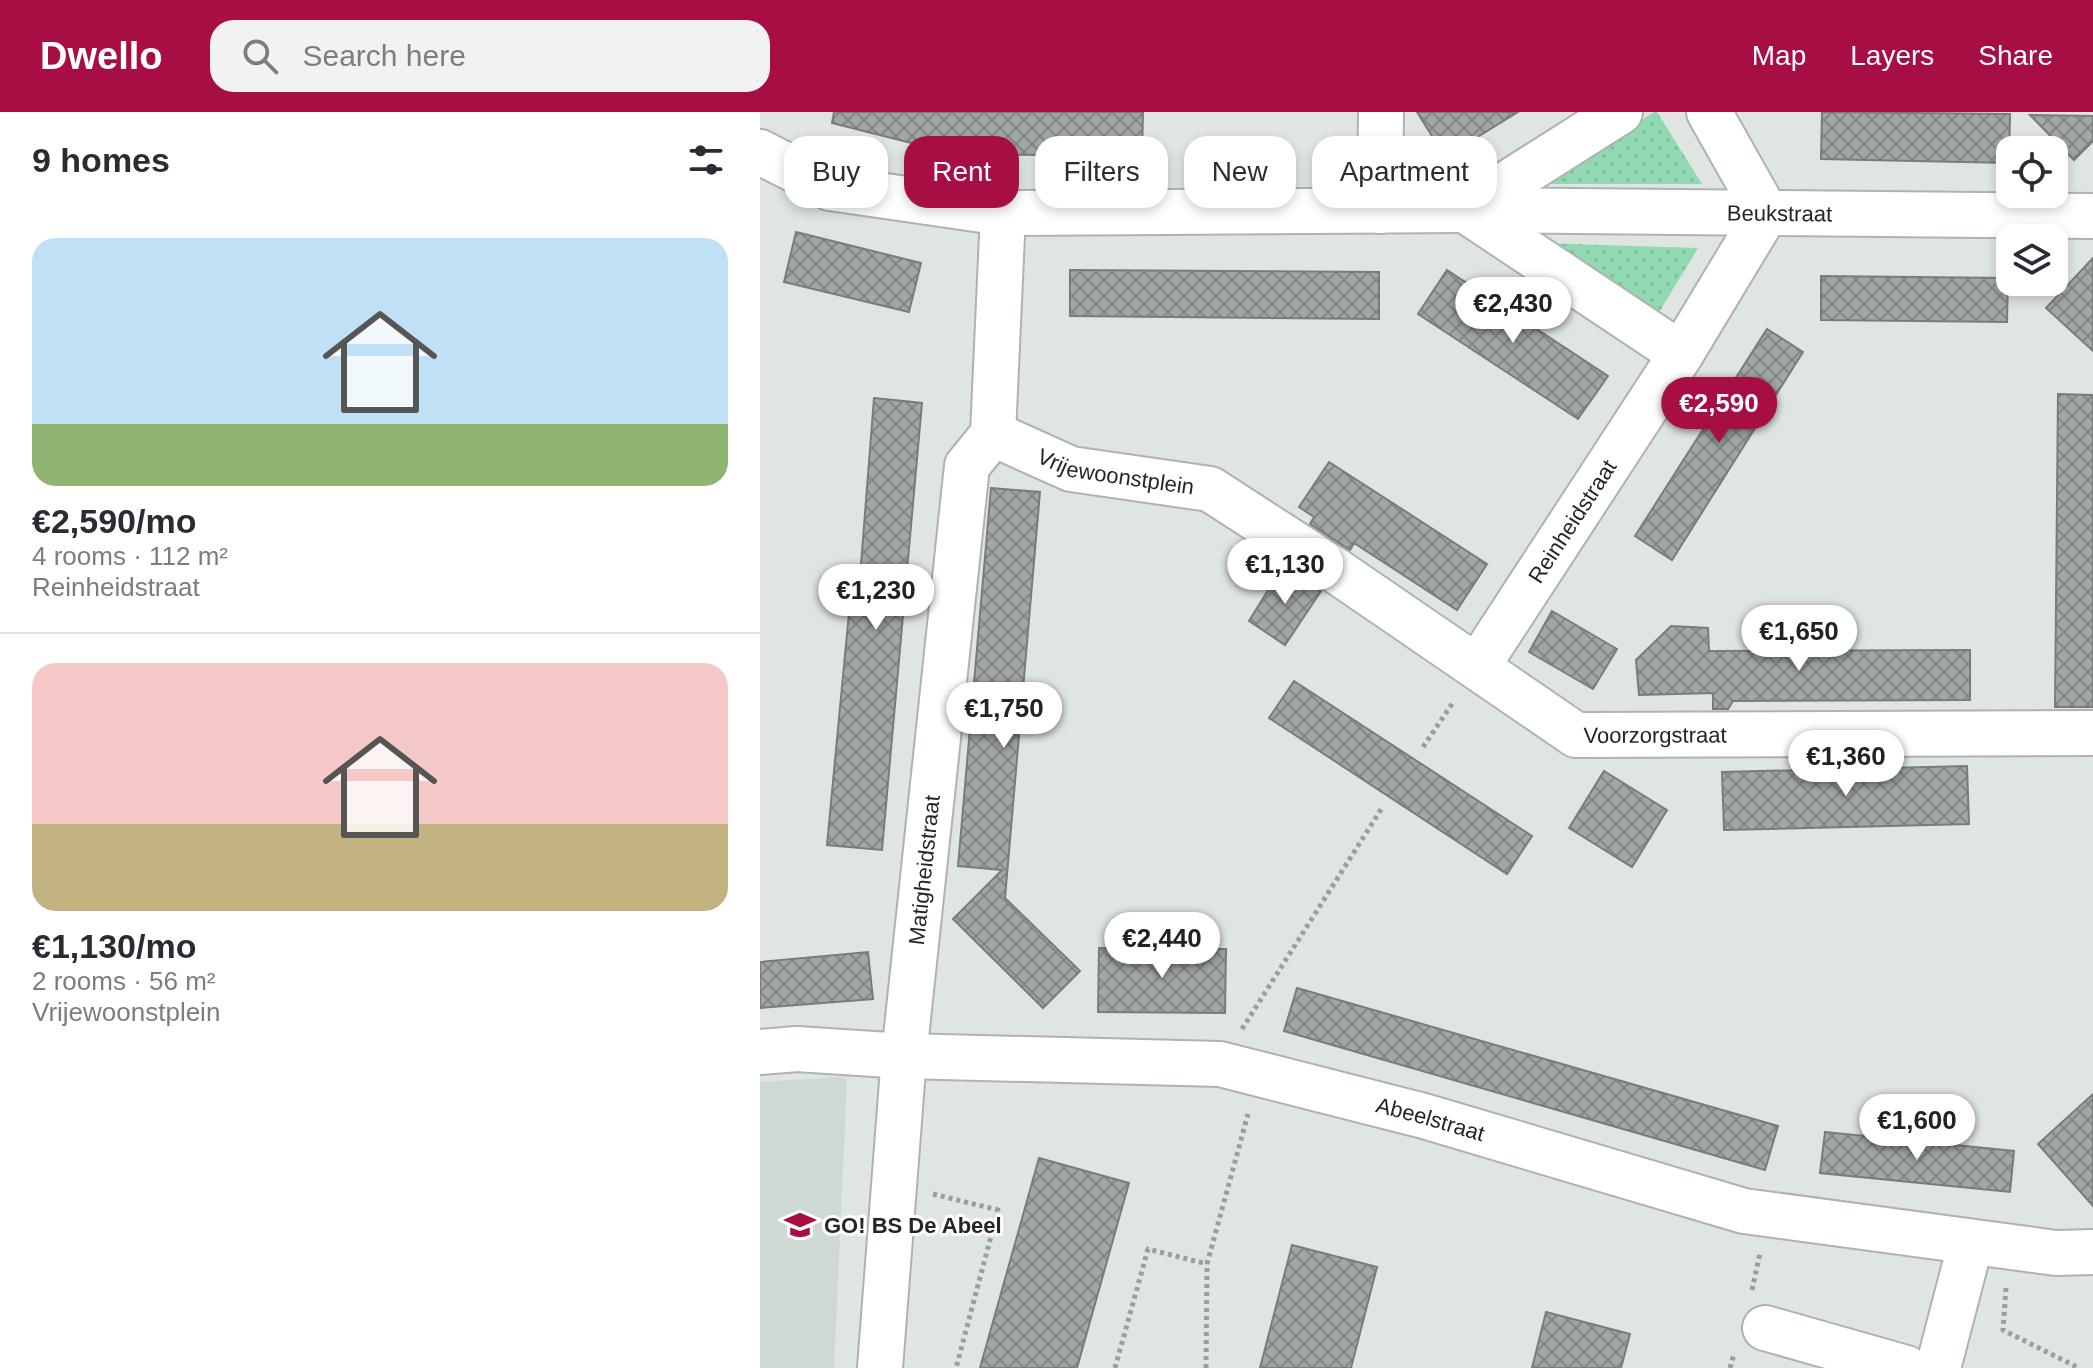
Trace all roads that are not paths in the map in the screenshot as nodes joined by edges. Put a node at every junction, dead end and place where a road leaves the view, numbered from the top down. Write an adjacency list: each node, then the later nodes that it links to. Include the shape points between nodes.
1 (1381, 112): 6 (street)
2 (1620, 112): 5 (street)
3 (1709, 112): 8 (street)
4 (760, 152): 7 (street, Beukstraat, via 830,188)
5 (1465, 210): 6 (street, Beukstraat); 8 (street, Beukstraat); 10 (street)
6 (1380, 211): 7 (street, Beukstraat)
7 (1003, 213): 11 (street)
8 (1766, 213): 9 (street, Beukstraat); 10 (street, Reinheidstraat)
9 (2093, 216)
10 (1681, 354): 12 (street, Reinheidstraat)
11 (993, 434): 12 (street, Vrijewoonstplein, via 1071,469 1210,489); 15 (street, Matigheidstraat, via 967,466)
12 (1477, 667): 13 (street, Voorzorgstraat, via 1576,735)
13 (2093, 733)
14 (760, 1052): 15 (street, Abeelstraat, via 797,1049)
15 (904, 1056): 16 (street, Abeelstraat, via 1239,1069 1424,1116 1744,1211); 19 (street, Matigheidstraat)
16 (1990, 1244): 17 (street, Abeelstraat); 21 (street)
17 (2093, 1252)
18 (1765, 1328): 20 (street)
19 (880, 1368)
20 (1906, 1368)
21 (1938, 1368)

